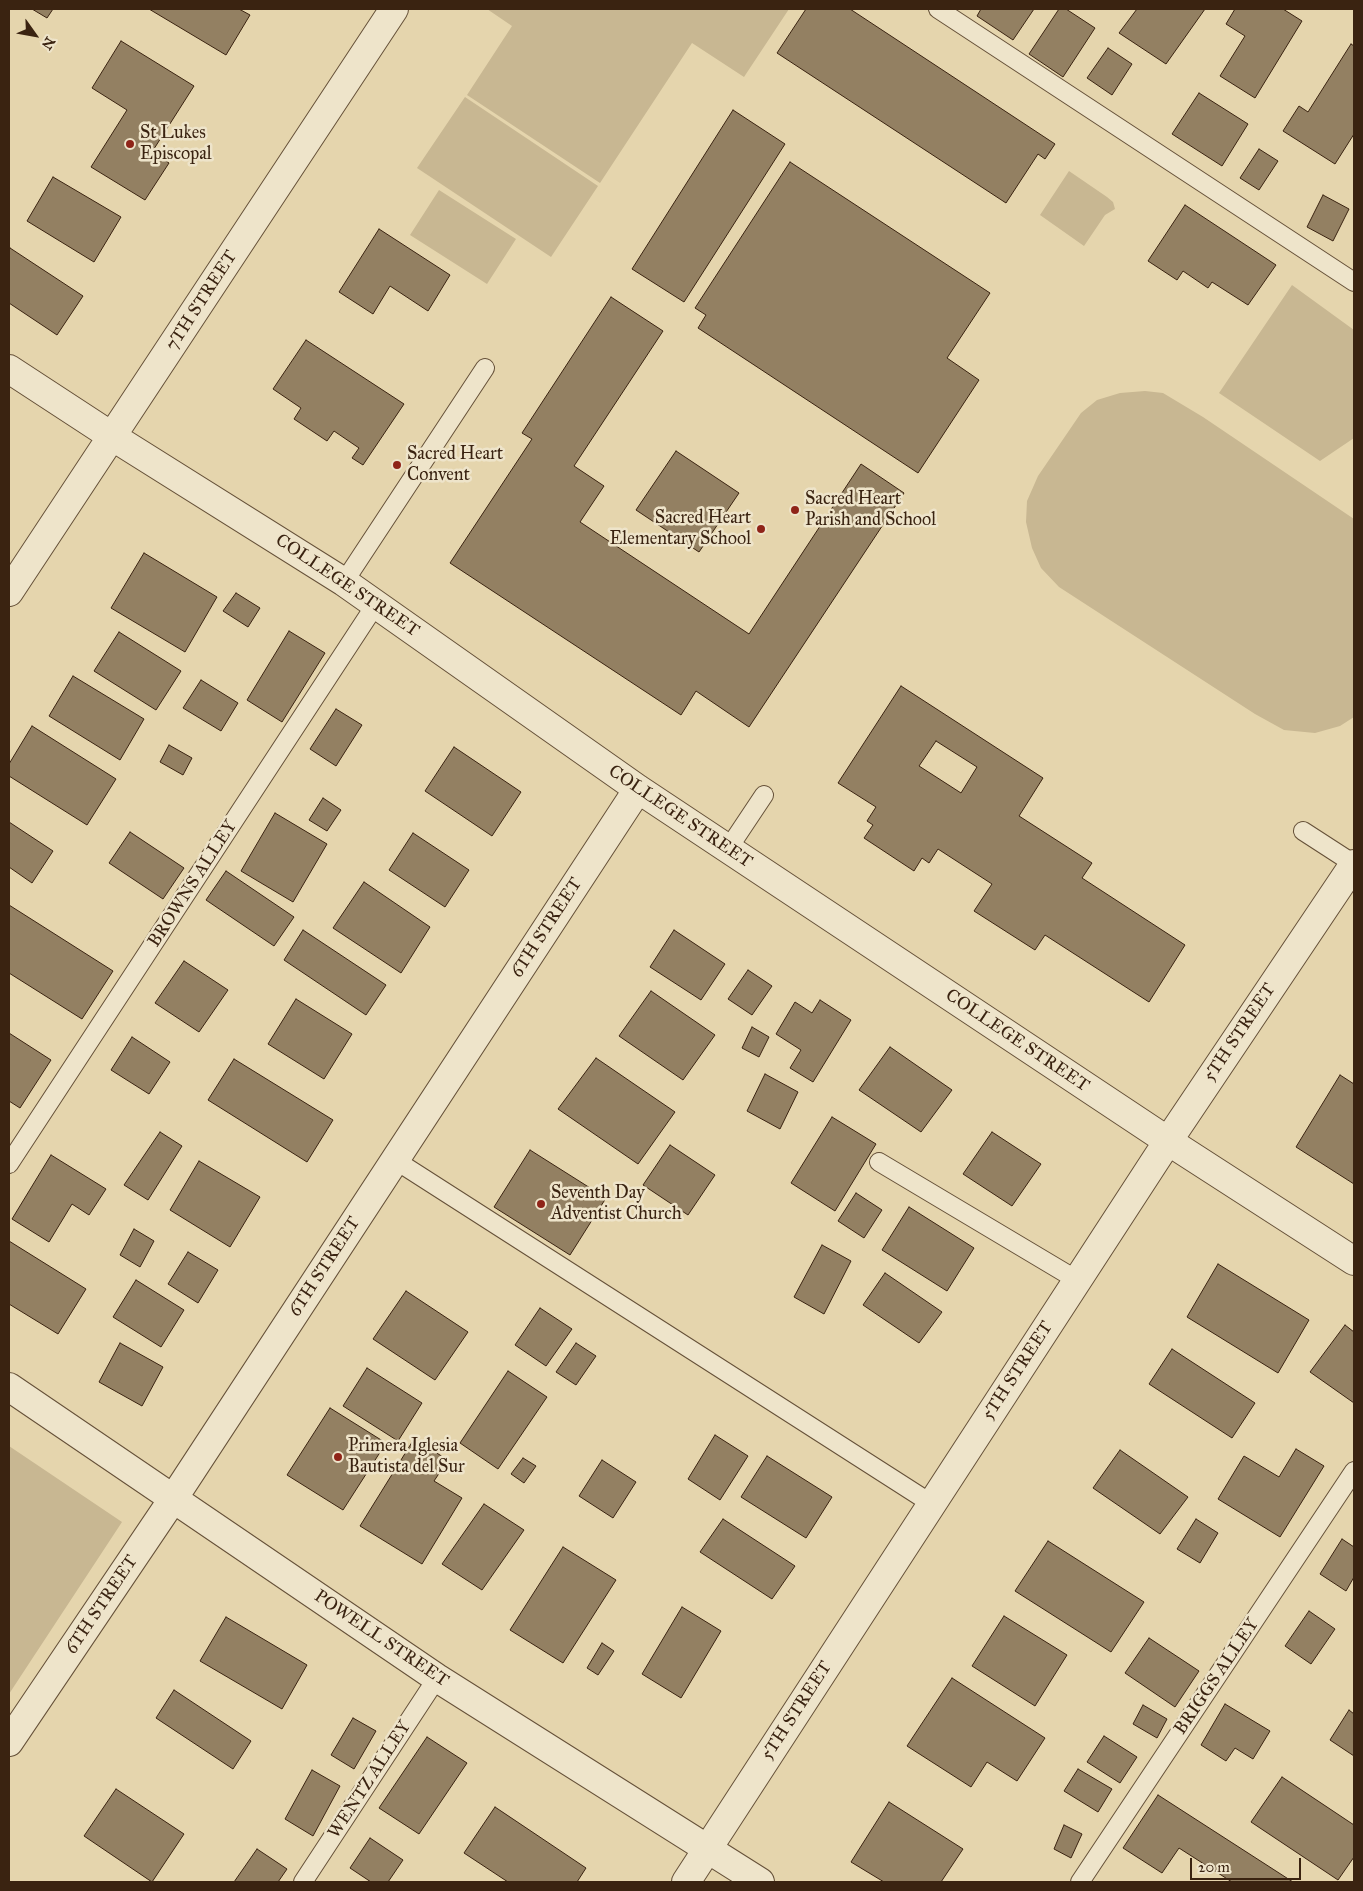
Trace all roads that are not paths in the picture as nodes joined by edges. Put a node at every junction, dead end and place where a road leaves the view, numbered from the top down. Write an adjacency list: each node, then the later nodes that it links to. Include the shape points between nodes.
1 (394, 9): 6 (street, 7TH STREET)
2 (938, 9): 3 (lane)
3 (1354, 282)
4 (485, 368): 7 (lane)
5 (9, 369): 6 (street, COLLEGE STREET)
6 (113, 436): 7 (street, COLLEGE STREET); 8 (street, 7TH STREET)
7 (344, 582): 9 (street, COLLEGE STREET)
8 (9, 592)
9 (376, 604): 10 (street, COLLEGE STREET); 18 (lane, BROWNS ALLEY)
10 (638, 789): 13 (street, COLLEGE STREET); 16 (street, 6TH STREET)
11 (764, 795): 13 (lane)
12 (1303, 831): 14 (lane)
13 (728, 849): 15 (street, COLLEGE STREET)
14 (1354, 864): 15 (street, 5TH STREET)
15 (1168, 1141): 19 (street, COLLEGE STREET); 20 (street, 5TH STREET)
16 (395, 1160): 23 (street, 6TH STREET); 24 (lane)
17 (879, 1162): 20 (lane)
18 (9, 1164)
19 (1354, 1261)
20 (1077, 1280): 24 (street, 5TH STREET)
21 (9, 1386): 23 (street, POWELL STREET)
22 (1354, 1471): 31 (lane, BRIGGS ALLEY)
23 (173, 1500): 25 (street, POWELL STREET); 26 (street, 6TH STREET)
24 (932, 1504): 27 (street, 5TH STREET)
25 (437, 1678): 27 (street, POWELL STREET); 28 (lane, WENTZ ALLEY)
26 (9, 1742)
27 (708, 1849): 29 (street, 5TH STREET); 30 (street, POWELL STREET)
28 (303, 1882)
29 (686, 1882)
30 (760, 1882)
31 (1080, 1882)

